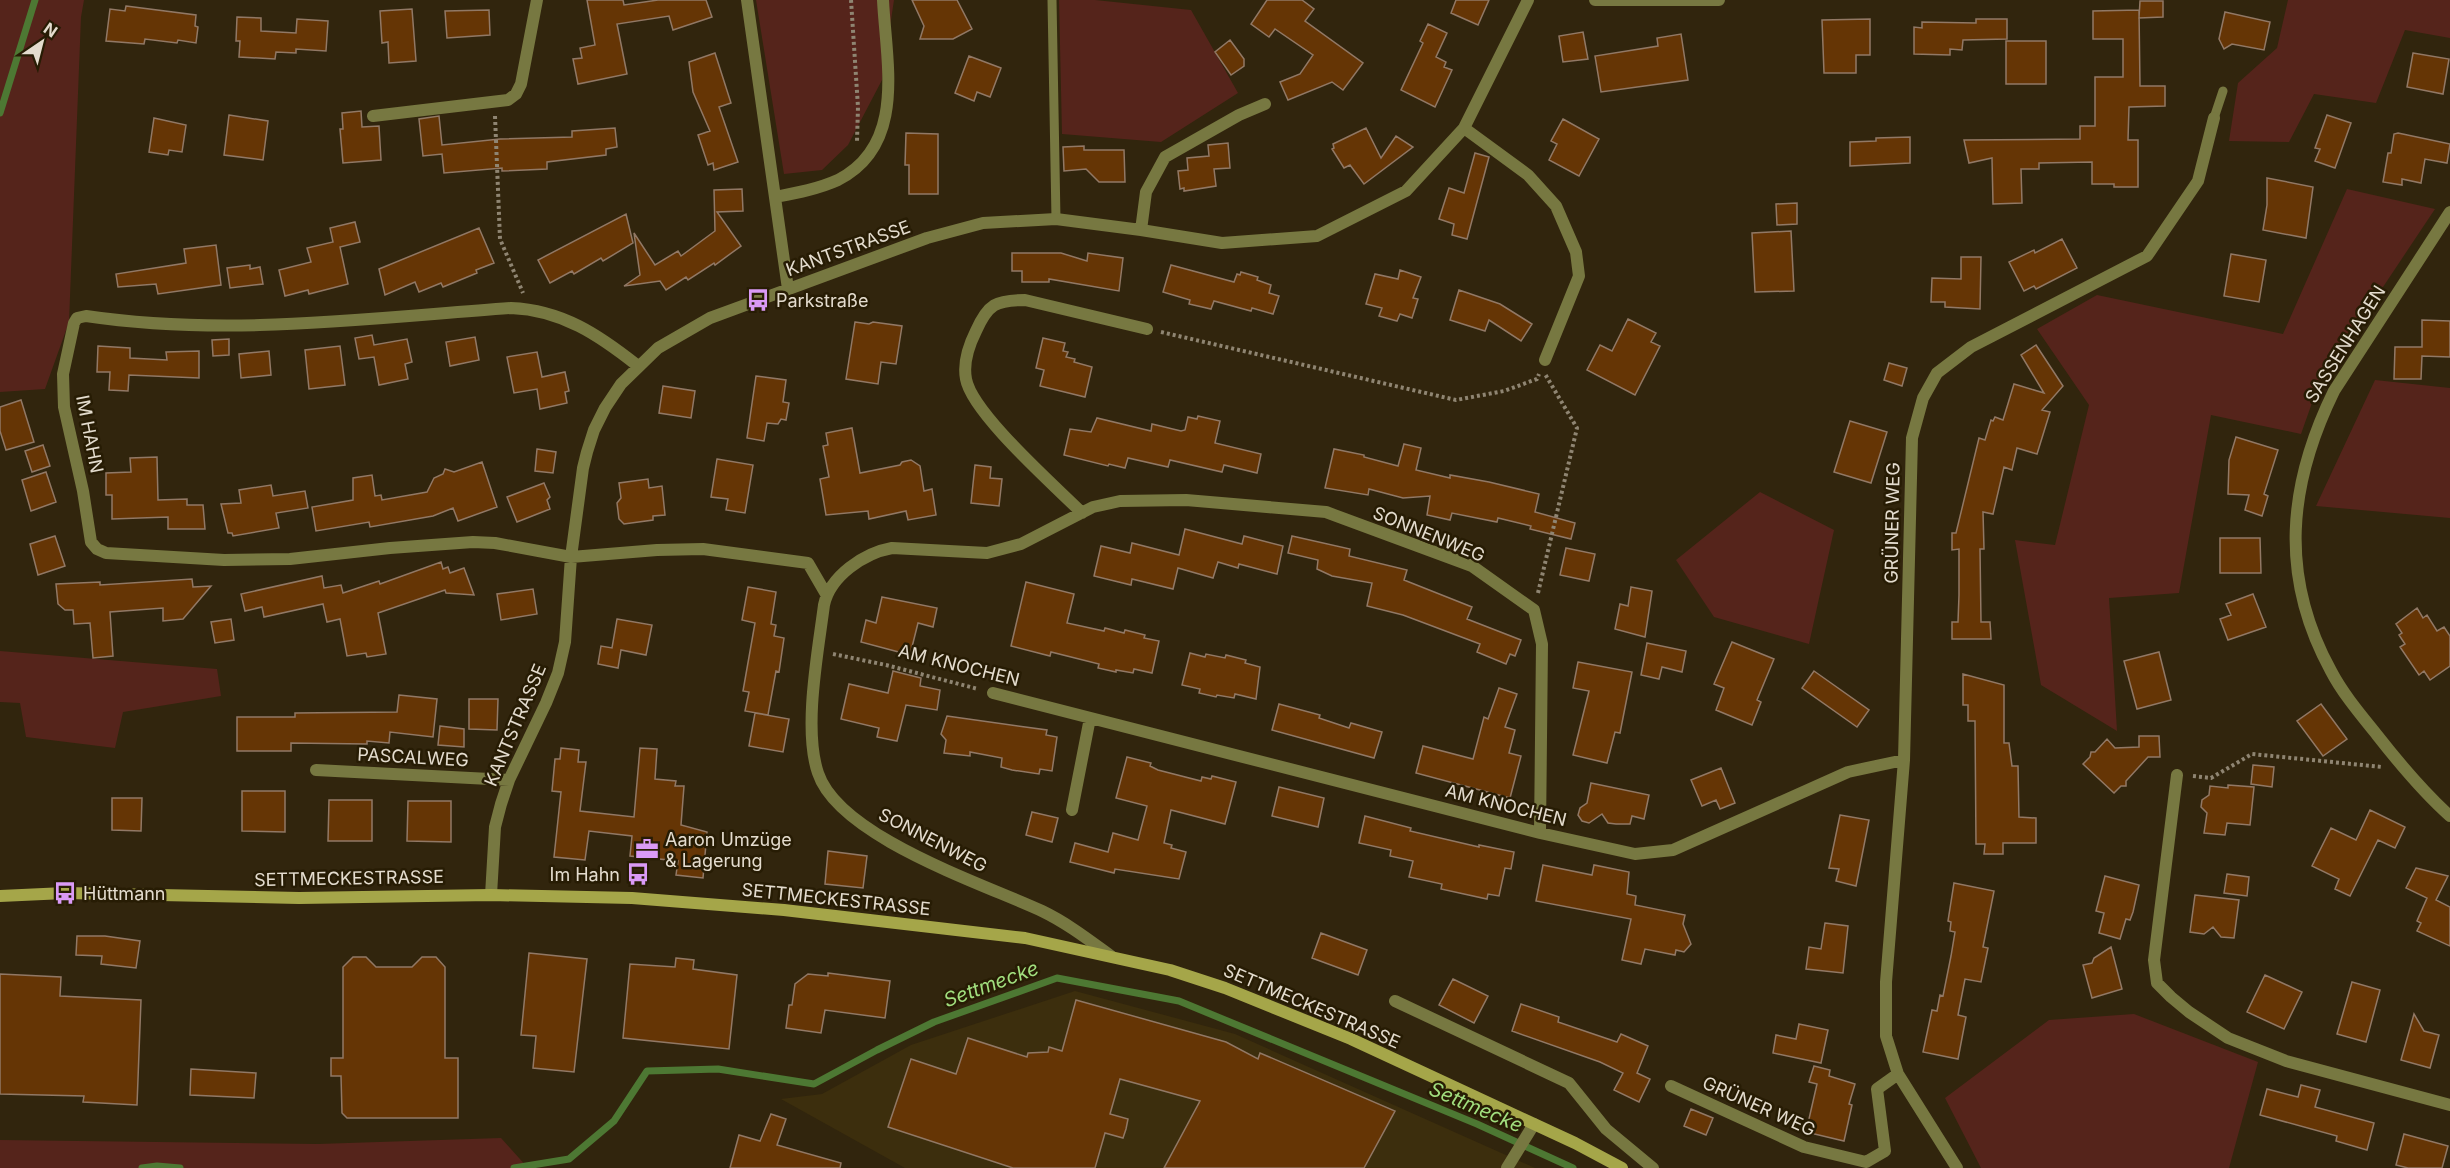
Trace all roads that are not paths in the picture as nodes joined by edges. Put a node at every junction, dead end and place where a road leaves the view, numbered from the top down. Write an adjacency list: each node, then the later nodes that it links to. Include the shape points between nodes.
1 (537, 0): 10 (street, via 521,84 508,100)
2 (747, 0): 13 (street)
3 (883, 0): 13 (street, via 890,84 888,105 875,145 852,171 817,188)
4 (1052, 0): 15 (lane)
5 (1528, 0): 12 (street, KANTSTRASSE)
6 (1595, 0): 7 (street)
7 (1719, 0)
8 (2223, 91): 11 (lane)
9 (1264, 104): 16 (street, via 1165,157 1146,192)
10 (373, 116)
11 (2214, 118): 26 (street, GRÜNER WEG, via 2198,181 2147,256 1971,348 1937,373 1923,398 1912,438)
12 (1464, 128): 16 (street, KANTSTRASSE, via 1406,190 1317,236 1222,243); 19 (street, via 1528,175 1556,206 1576,252 1579,276)
13 (776, 197): 17 (street)
14 (2450, 212): 31 (street, SASSENHAGEN, via 2334,391 2300,479 2296,514 2298,580 2331,672 2404,769)
15 (1056, 219): 16 (street, KANTSTRASSE); 17 (street, KANTSTRASSE, via 983,223 927,238)
16 (1141, 230)
17 (788, 289): 20 (street, KANTSTRASSE, via 710,318 658,348)
18 (1147, 329): 21 (street, via 1014,300 990,307 971,341 965,377 973,399)
19 (1545, 360)
20 (638, 366): 22 (street, KANTSTRASSE, via 621,384 594,430 583,468); 22 (street, IM HAHN, via 578,324 531,309 511,308 268,325 178,324 86,316 77,318 69,340 63,374 64,407 92,542 106,553 164,558 290,559 473,542)
21 (1082, 513): 23 (street, SONNENWEG, via 1021,544 987,553 877,550 850,568); 32 (street, SONNENWEG, via 1106,502 1162,499 1326,512 1472,566 1534,610 1542,644)
22 (571, 557): 23 (street, via 703,549 760,556 808,563); 29 (street, KANTSTRASSE, via 565,642 558,673)
23 (826, 594): 35 (street, SONNENWEG, via 811,733 818,775 836,803 897,845 1044,912)
24 (993, 693): 25 (street, AM KNOCHEN)
25 (1090, 718): 30 (street); 32 (street, AM KNOCHEN)
26 (1904, 760): 32 (street, AM KNOCHEN, via 1848,772 1673,850 1635,854); 37 (street, GRÜNER WEG, via 1886,982 1886,1036)
27 (316, 770): 29 (street, PASCALWEG)
28 (2177, 775): 39 (street, via 2154,960 2157,983 2189,1012 2228,1038 2286,1061)
29 (509, 780): 33 (street, KANTSTRASSE, via 495,827)
30 (1072, 810)
31 (2450, 816)
32 (1540, 833)
33 (491, 895): 34 (street, SETTMECKESTRASSE); 35 (street, SETTMECKESTRASSE, via 633,898 784,910 1025,938)
34 (0, 896)
35 (1111, 956): 40 (street, SETTMECKESTRASSE, via 1226,988 1351,1040)
36 (1395, 1001): 43 (street, via 1569,1083 1606,1129)
37 (1898, 1074): 38 (street, GRÜNER WEG, via 1877,1089 1885,1151 1866,1162 1804,1148); 44 (street, GRÜNER WEG)
38 (1671, 1086)
39 (2450, 1106)
40 (1531, 1130): 41 (street); 42 (street, SETTMECKESTRASSE)
41 (1507, 1168)
42 (1622, 1168)
43 (1653, 1168)
44 (1957, 1168)

